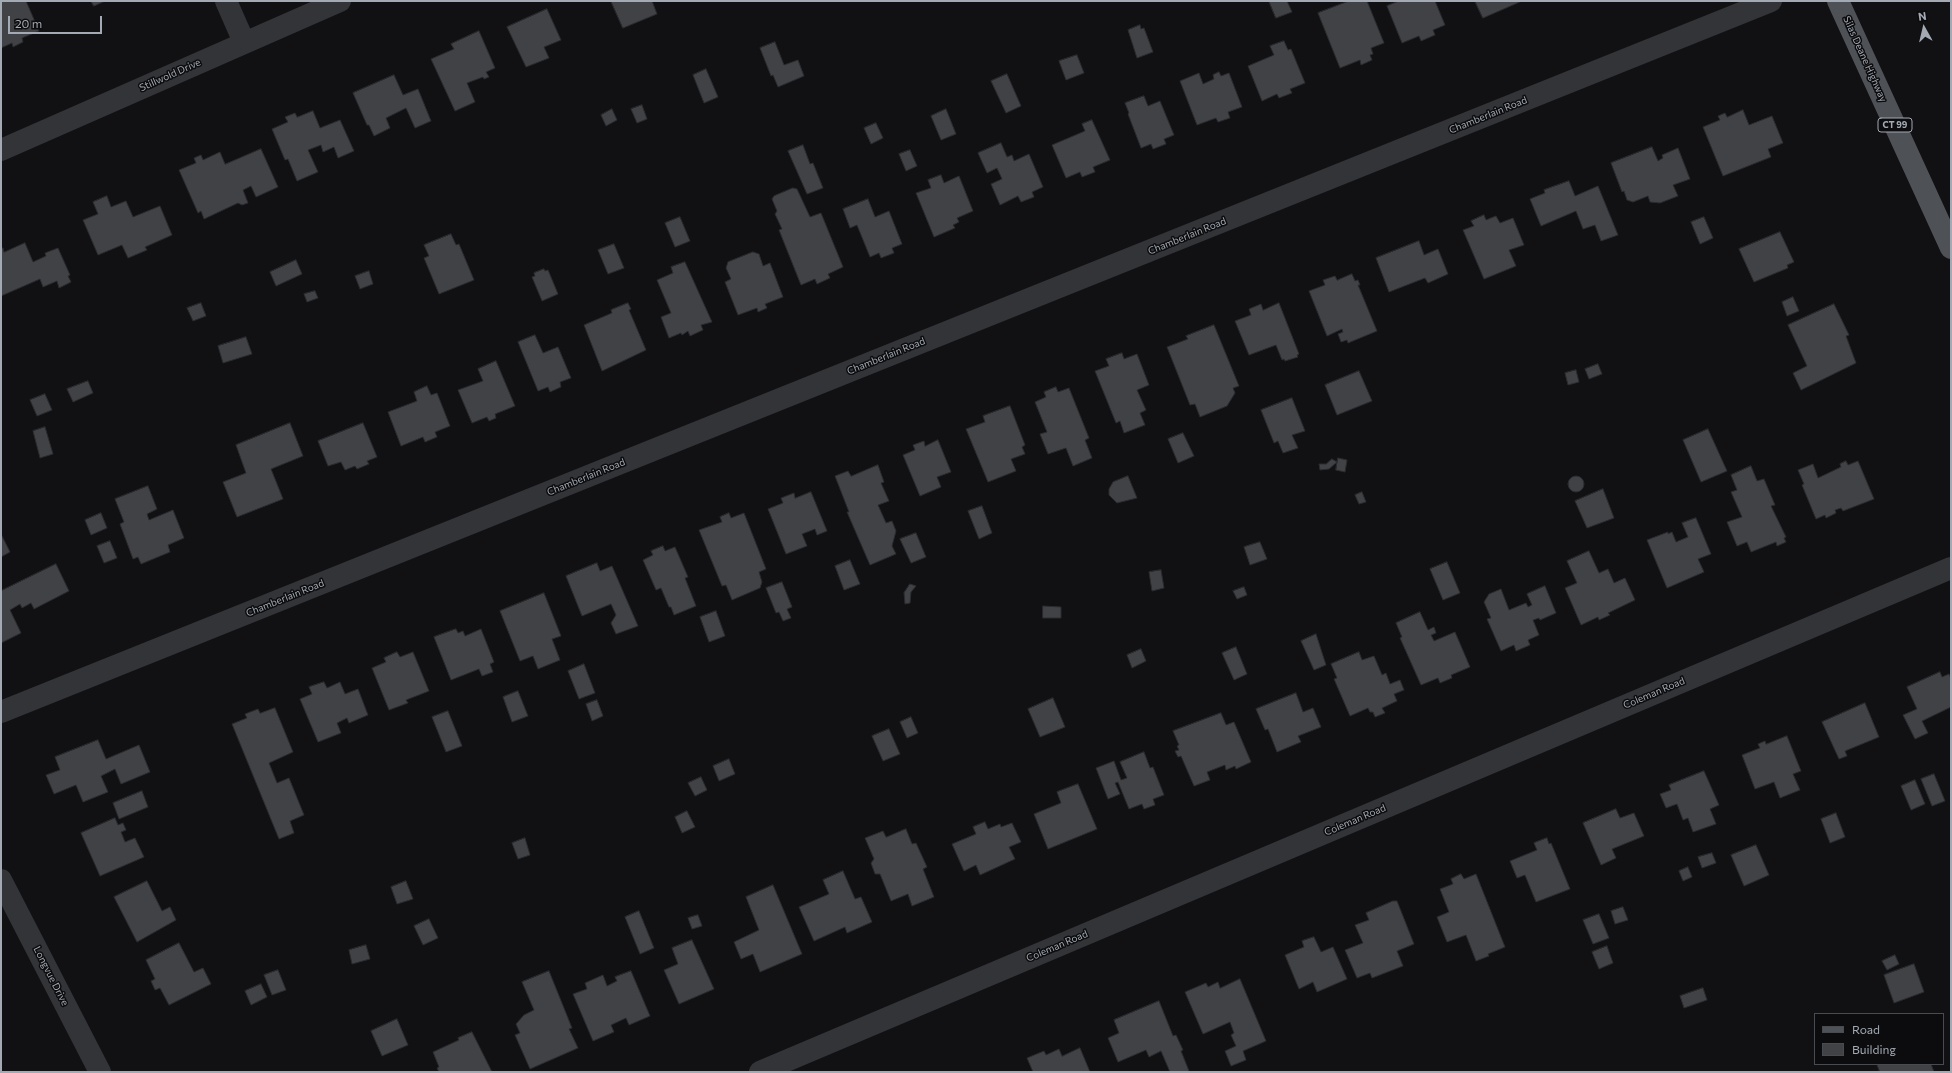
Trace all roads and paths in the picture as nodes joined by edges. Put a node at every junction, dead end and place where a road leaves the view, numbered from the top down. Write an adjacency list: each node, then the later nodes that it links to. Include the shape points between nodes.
1 (226, 1): 5 (street)
2 (340, 1): 5 (street, Stillwold Drive)
3 (1771, 1): 9 (street, Chamberlain Road)
4 (1838, 1): 7 (main road, Silas Deane Highway / CT 99)
5 (244, 42): 6 (street, Stillwold Drive)
6 (1, 150)
7 (1951, 248)
8 (1951, 568): 12 (street, Coleman Road)
9 (1, 712)
10 (1, 880): 11 (street, Longvue Drive)
11 (100, 1072)
12 (760, 1072)

